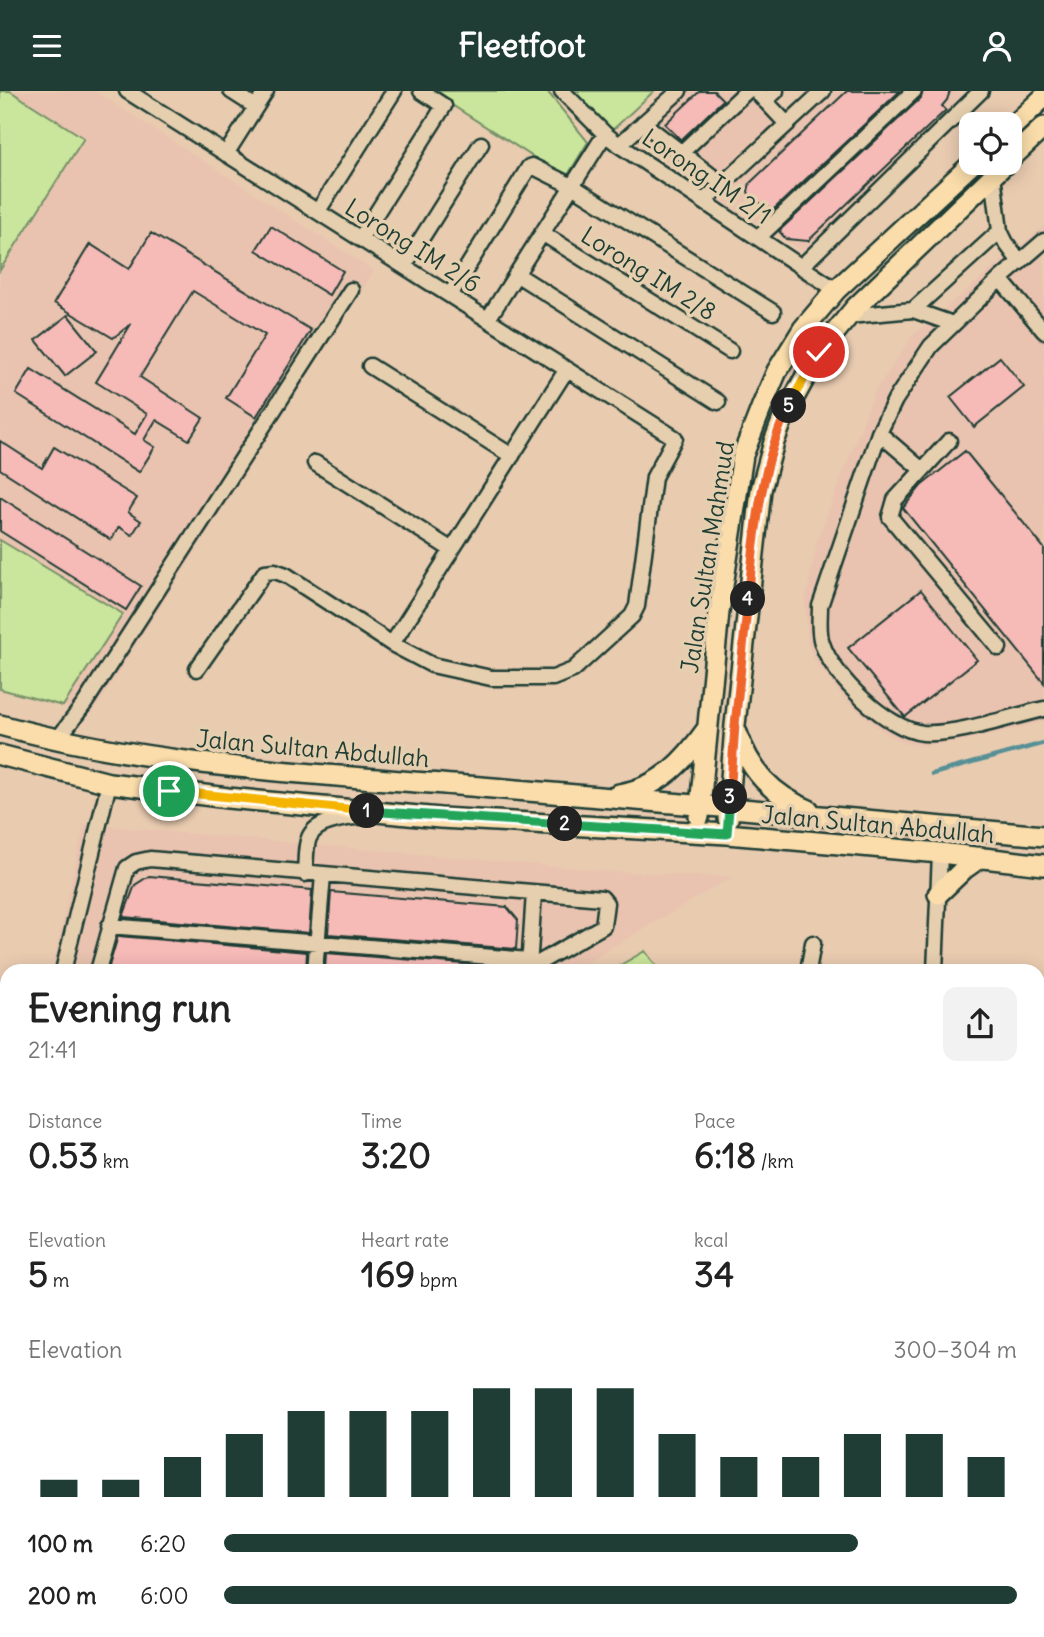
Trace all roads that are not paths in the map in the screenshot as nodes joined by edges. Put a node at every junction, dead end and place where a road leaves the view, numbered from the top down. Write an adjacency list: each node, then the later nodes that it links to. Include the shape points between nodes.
1 (127, 91): 24 (street, Lorong IM 2/6)
2 (231, 91): 14 (street)
3 (266, 91): 14 (street)
4 (394, 91): 31 (street)
5 (421, 91): 35 (street, via 444,106)
6 (562, 91): 19 (street, Lorong IM 2/1)
7 (679, 91): 16 (street)
8 (747, 91): 23 (street)
9 (823, 91): 17 (street)
10 (914, 91): 34 (street)
11 (978, 92): 39 (street)
12 (765, 94): 17 (street)
13 (1044, 97): 15 (main road)
14 (256, 107): 24 (street)
15 (1022, 118)
16 (643, 123): 21 (street); 23 (street)
17 (787, 124): 28 (street)
18 (1044, 127): 22 (main road)
19 (605, 134): 21 (street, Lorong IM 2/1); 29 (street)
20 (481, 144): 38 (street)
21 (619, 145): 30 (street, Lorong IM 2/1)
22 (1022, 148)
23 (682, 152): 28 (street)
24 (226, 154): 31 (street, Lorong IM 2/6)
25 (960, 175): 43 (main road, Jalan Sultan Mahmud)
26 (994, 175): 47 (main road, Jalan Sultan Mahmud)
27 (1000, 175): 32 (street)
28 (722, 184): 30 (street)
29 (572, 186): 33 (street); 44 (street, via 528,167); 46 (street)
30 (704, 201): 34 (street, Lorong IM 2/1)
31 (318, 211): 35 (street, Lorong IM 2/6)
32 (1000, 231): 37 (street); 45 (street)
33 (542, 233): 40 (street); 51 (street, Lorong IM 2/8)
34 (758, 238): 39 (street, Lorong IM 2/1)
35 (360, 239): 38 (street, Lorong IM 2/6)
36 (1044, 241): 37 (street)
37 (1020, 262): 41 (street)
38 (404, 266): 44 (street, Lorong IM 2/6)
39 (802, 266): 43 (street, Lorong IM 2/1)
40 (516, 274): 48 (street); 54 (street)
41 (1000, 279): 49 (street); 50 (street)
42 (351, 290): 68 (street)
43 (836, 290): 67 (main road, Jalan Sultan Mahmud, via 803,329 777,371 743,455 719,612)
44 (450, 295): 48 (street, Lorong IM 2/6)
45 (913, 310): 47 (street); 49 (street)
46 (772, 312)
47 (849, 316): 66 (main road, Jalan Sultan Mahmud, via 800,384 771,454 761,490)
48 (488, 319): 53 (street, Lorong IM 2/6)
49 (953, 324): 55 (street, via 913,372)
50 (1044, 331)
51 (730, 351)
52 (370, 366): 57 (street)
53 (567, 369): 57 (street); 61 (street, Lorong IM 2/6, via 675,438 654,477 632,616 573,670 554,678 491,678 432,665)
54 (718, 402)
55 (879, 433): 59 (street); 64 (street, via 820,606 826,655 854,691 892,723 909,730 925,733 963,728)
56 (949, 441): 59 (street)
57 (512, 456): 60 (street)
58 (315, 463): 60 (street)
59 (921, 469): 62 (street, via 895,500 890,517)
60 (452, 550): 61 (street)
61 (392, 644): 63 (street, via 286,575 265,572)
62 (999, 648)
63 (197, 669)
64 (1044, 709)
65 (0, 725): 68 (main road, Jalan Sultan Abdullah)
66 (735, 725): 73 (main road, Jalan Sultan Mahmud); 74 (main road, via 761,779 785,798)
67 (708, 728): 71 (main road, via 667,774 641,789); 72 (main road, Jalan Sultan Mahmud)
68 (57, 740): 71 (main road, Jalan Sultan Abdullah, via 139,756 242,768)
69 (0, 755): 70 (main road, Jalan Sultan Abdullah)
70 (110, 783): 75 (main road, Jalan Sultan Abdullah); 89 (street)
71 (602, 797): 72 (main road, Jalan Sultan Abdullah)
72 (700, 806): 73 (main road, Jalan Sultan Abdullah); 76 (main road, Jalan Sultan Mahmud)
73 (730, 809): 74 (main road, Jalan Sultan Abdullah); 77 (main road, Jalan Sultan Mahmud)
74 (818, 814): 78 (main road, Jalan Sultan Abdullah)
75 (440, 818): 76 (main road, Jalan Sultan Abdullah); 82 (street, via 347,817 317,826 308,840)
76 (697, 832): 77 (main road, Jalan Sultan Abdullah)
77 (727, 834): 79 (main road, Jalan Sultan Abdullah)
78 (1044, 836)
79 (940, 853): 80 (main road, Jalan Sultan Abdullah); 85 (street)
80 (981, 857): 81 (main road, Jalan Sultan Abdullah); 85 (main road)
81 (1044, 865)
82 (305, 874): 83 (street); 86 (street, via 150,859 136,862 127,868)
83 (323, 875): 84 (street); 88 (street)
84 (534, 893): 93 (street); 94 (street, via 602,898 606,903 603,926)
85 (939, 894): 96 (street)
86 (109, 926): 88 (street); 90 (street)
87 (813, 943): 95 (street)
88 (317, 944): 91 (street); 92 (street)
89 (65, 964)
90 (100, 964)
91 (316, 964)
92 (501, 964)
93 (529, 964)
94 (534, 964)
95 (809, 964)
96 (935, 964)

